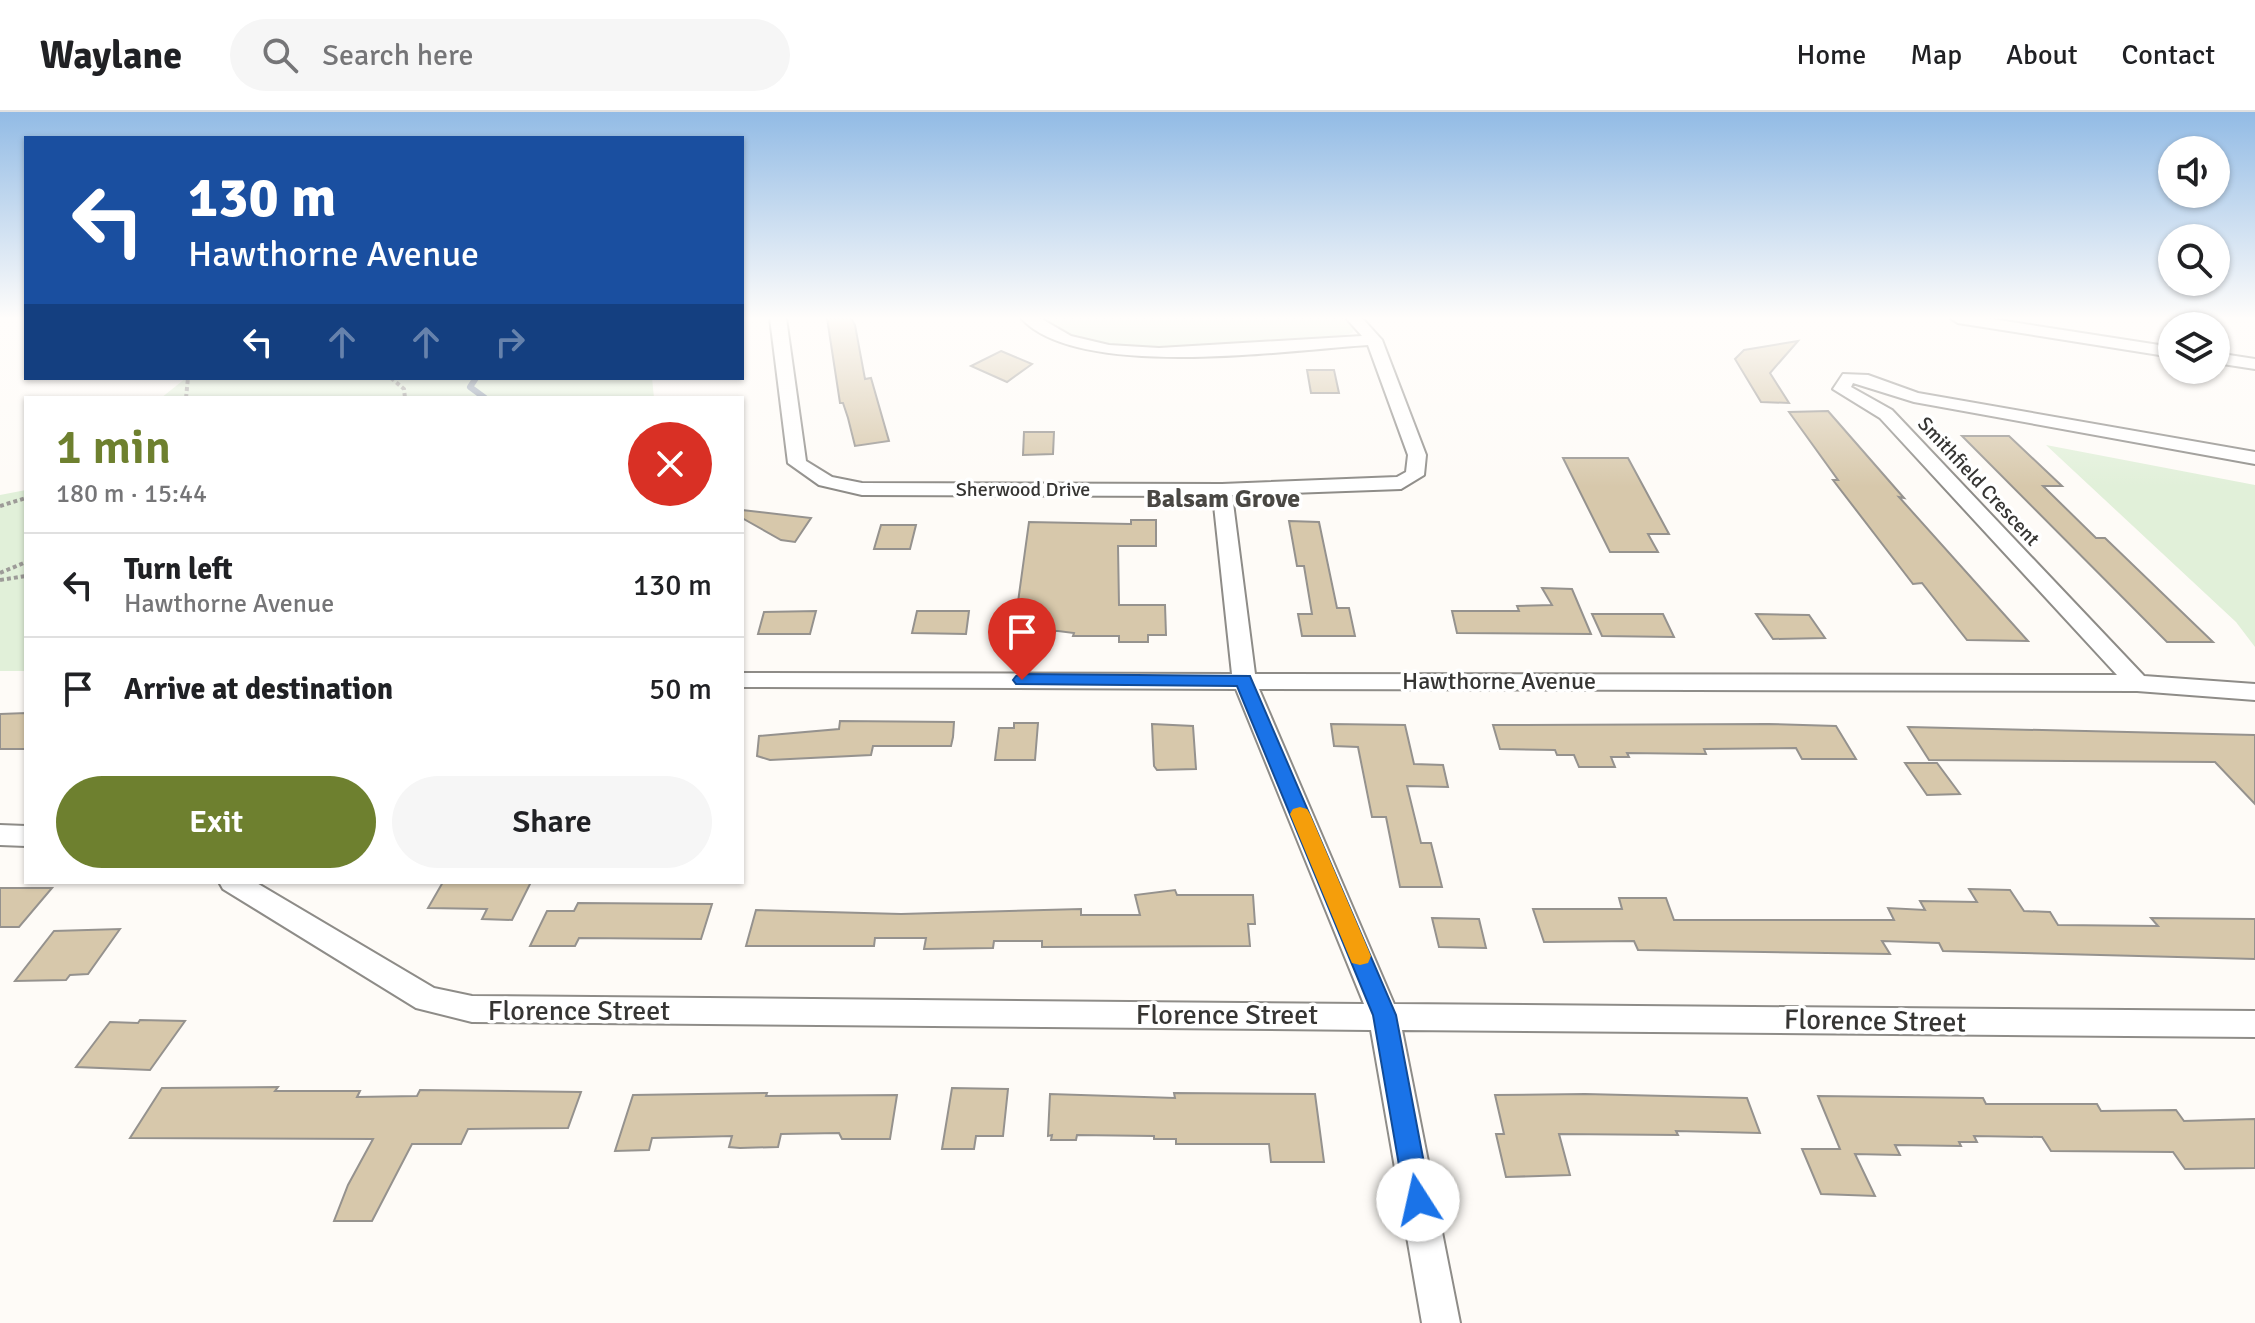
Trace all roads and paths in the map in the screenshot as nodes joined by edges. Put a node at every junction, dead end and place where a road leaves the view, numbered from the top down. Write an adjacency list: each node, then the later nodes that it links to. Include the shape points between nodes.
1 (785, 375): 6 (street, Sherwood Drive, via 797,463 826,481 862,489)
2 (1387, 375): 6 (street, Sherwood Drive, via 1417,455 1415,475 1401,483)
3 (393, 380): 4 (path)
4 (405, 396)
5 (2255, 458): 15 (street, Smithfield Crescent, via 1914,397 1868,380 1849,378 1841,389 1886,414)
6 (1222, 490): 14 (street)
7 (24, 499): 8 (path)
8 (0, 506)
9 (24, 563): 10 (path)
10 (0, 573)
11 (24, 576): 12 (path)
12 (0, 580)
13 (744, 680): 14 (street, Hawthorne Avenue)
14 (1244, 680): 15 (street, Hawthorne Avenue); 20 (street)
15 (2137, 683): 16 (street, Hawthorne Avenue)
16 (2255, 692)
17 (0, 835): 18 (street)
18 (24, 836)
19 (236, 884): 20 (street, Florence Street, via 427,999 472,1009)
20 (1384, 1015): 21 (street, Florence Street); 22 (street)
21 (2255, 1024)
22 (1441, 1323)

